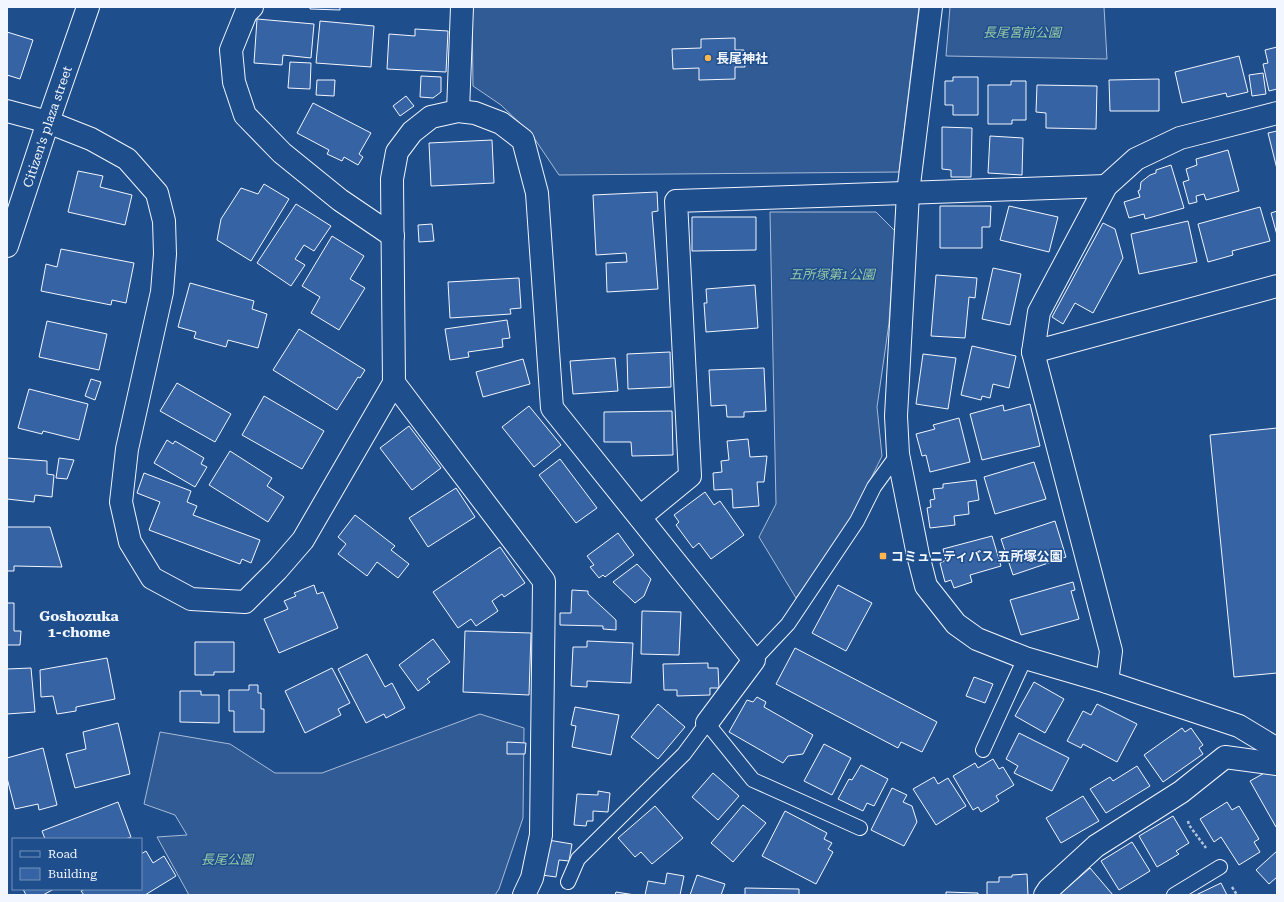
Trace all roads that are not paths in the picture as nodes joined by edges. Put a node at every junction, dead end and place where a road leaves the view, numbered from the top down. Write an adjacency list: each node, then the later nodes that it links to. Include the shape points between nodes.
1 (88, 7): 8 (street, Citizen's plaza street)
2 (252, 7): 11 (street, via 246,13 231,50 234,82 245,115 288,158 340,200)
3 (462, 7): 6 (street)
4 (931, 7): 10 (street)
5 (7, 111): 8 (street)
6 (458, 112): 11 (street, via 431,117 412,132 397,152 392,178); 17 (street, via 475,112 501,123 523,140 537,193 552,408)
7 (1277, 113): 9 (street, via 1180,138 1136,159)
8 (48, 122): 12 (street, Citizen's plaza street); 15 (street, via 91,139 128,159 157,193 164,222 162,292 128,449 121,502 130,542 152,578 191,599 245,602 303,540)
9 (1106, 186): 10 (street); 14 (street, via 1039,312)
10 (908, 193): 16 (street, via 896,416); 17 (street, via 676,201 690,476)
11 (393, 236): 15 (street)
12 (7, 246)
13 (1277, 286): 14 (street)
14 (1033, 352): 20 (street, via 1112,650)
15 (394, 383): 28 (street, via 544,581 541,836 532,878)
16 (898, 454): 18 (street, via 926,586 956,624 977,639); 19 (lane, via 874,487 857,521 788,624)
17 (640, 517): 19 (street)
18 (1025, 658): 20 (street); 23 (lane)
19 (754, 660): 21 (street)
20 (1107, 682): 22 (street, via 1239,726)
21 (707, 723): 25 (lane, via 753,780); 27 (lane, via 684,754 578,859)
22 (1277, 749)
23 (983, 750)
24 (1277, 764): 29 (street, via 1225,757 1181,792 1096,846)
25 (860, 828)
26 (1220, 867): 30 (lane)
27 (568, 882)
28 (524, 895)
29 (1045, 895)
30 (1174, 895)

